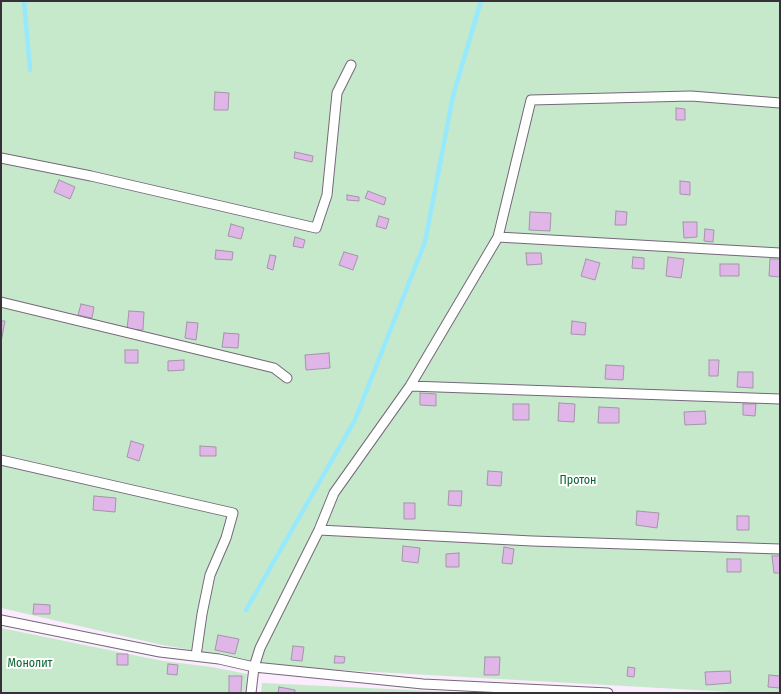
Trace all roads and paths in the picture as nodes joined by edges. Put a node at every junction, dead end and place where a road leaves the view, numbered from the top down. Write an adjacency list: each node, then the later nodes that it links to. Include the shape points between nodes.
1 (351, 65): 3 (lane, via 337,93 327,195 316,228)
2 (780, 103): 4 (lane, via 691,96 531,100)
3 (1, 158)
4 (498, 237): 5 (lane); 8 (lane)
5 (780, 253)
6 (1, 302): 7 (lane, via 274,368)
7 (287, 378)
8 (410, 386): 9 (lane); 11 (lane, via 334,493)
9 (780, 399)
10 (1, 460): 14 (lane, via 233,513 226,538 210,575)
11 (319, 530): 12 (lane); 15 (lane, via 260,648)
12 (780, 549)
13 (1, 620): 14 (lane, via 160,652)
14 (196, 656): 15 (lane)
15 (254, 668): 16 (lane); 17 (lane, via 423,684)
16 (252, 693)
17 (608, 693)

